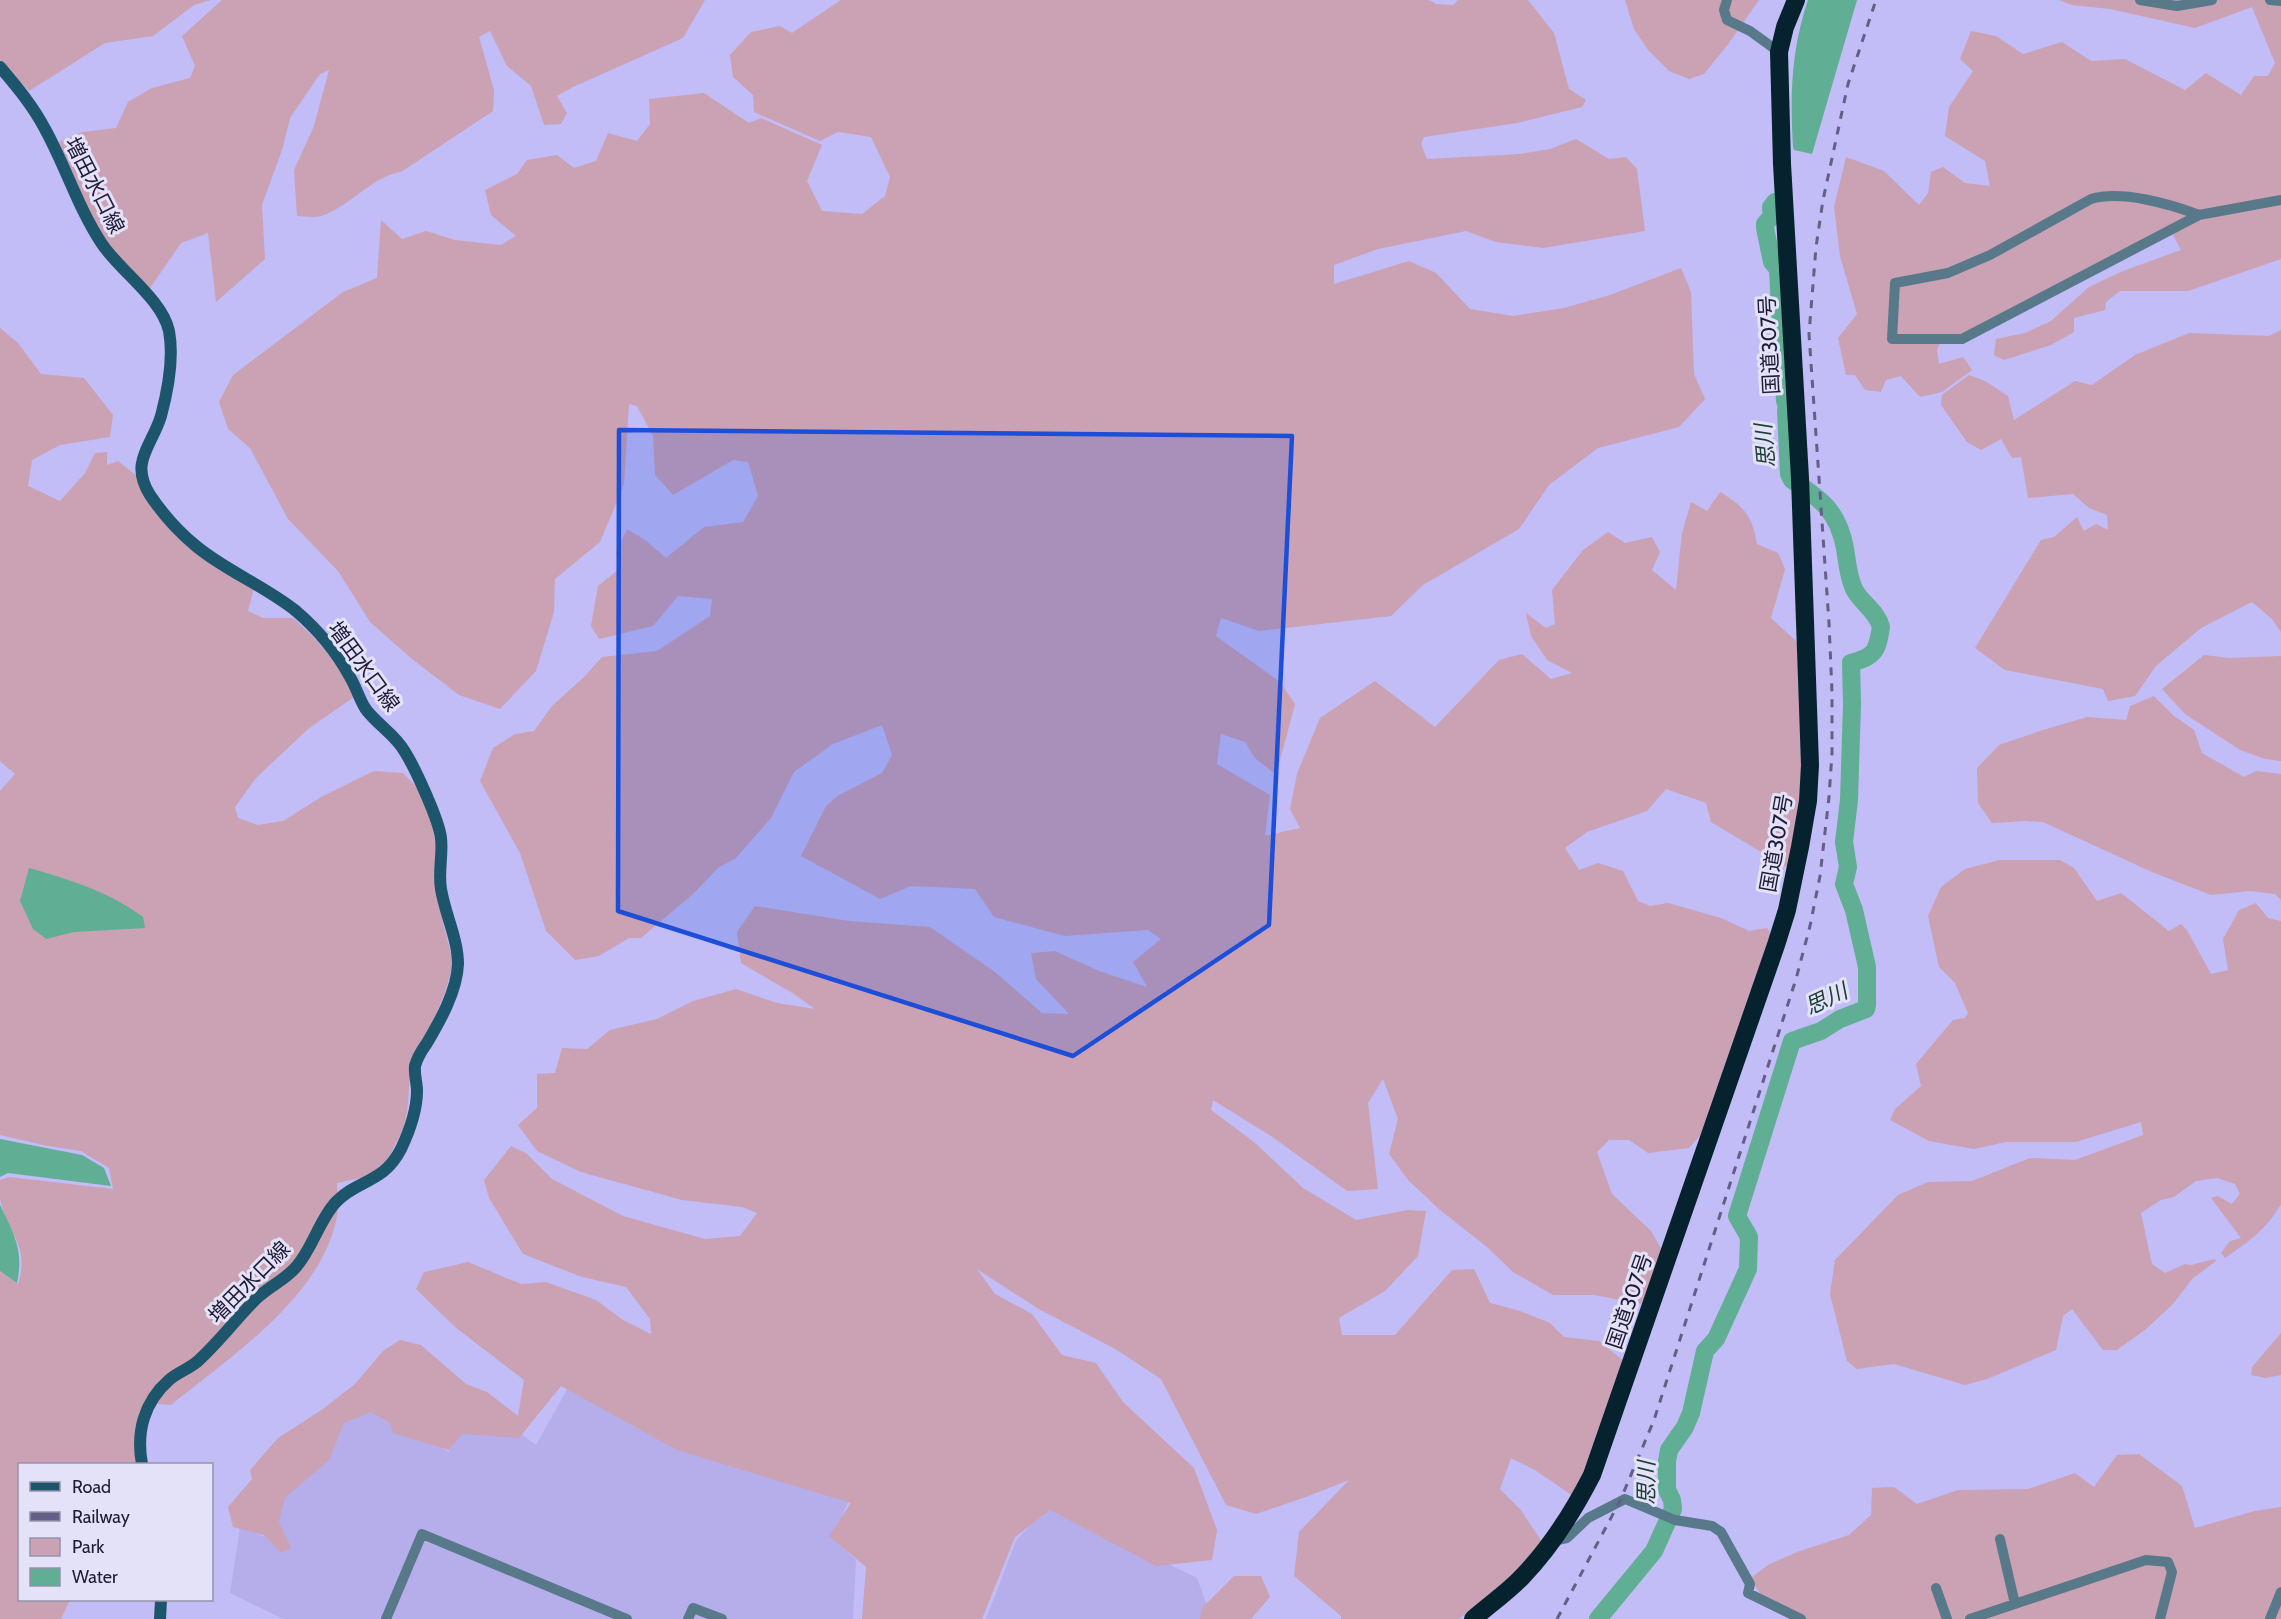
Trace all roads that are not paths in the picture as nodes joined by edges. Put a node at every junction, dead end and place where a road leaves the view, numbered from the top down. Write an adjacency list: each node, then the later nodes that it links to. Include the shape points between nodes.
1 (1727, 0): 7 (street, via 1727,20)
2 (1796, 0): 7 (highway, 国道307号)
3 (2140, 0): 4 (street, via 2177,6)
4 (2212, 0)
5 (2270, 0): 6 (street)
6 (2281, 1)
7 (1779, 52): 13 (highway, 国道307号, via 1810,765 1806,813 1787,910 1592,1474)
8 (0, 67): 11 (main road, 増田水口線, via 46,130 79,204 104,247 158,308 168,325 171,362 160,420 143,455 142,479 176,527 198,548 272,593 306,621 351,677 369,713 405,750 439,828 440,887 458,961 454,985 416,1062 417,1102 400,1150 378,1177 335,1203 293,1271 260,1295 202,1357 155,1395 142,1424)
9 (2281, 200): 10 (street)
10 (2199, 215): 10 (street, via 1962,339 1892,339 1896,283 1948,273 1990,255 2091,199 2103,195 2124,197 2175,206)
11 (142, 1463)
12 (2000, 1539): 17 (street)
13 (1553, 1541): 23 (highway, 国道307号, via 1522,1578); 24 (street, via 1567,1538 1588,1518 1625,1499 1670,1518 1712,1526 1721,1532 1750,1584 1748,1593)
14 (1936, 1588): 25 (street)
15 (2281, 1592): 28 (street)
16 (161, 1601): 18 (main road)
17 (2015, 1604): 26 (street); 27 (street, via 2146,1560 2168,1562 2172,1572)
18 (160, 1619)
19 (386, 1619): 20 (street, via 422,1534)
20 (627, 1619)
21 (688, 1619): 22 (street, via 693,1608)
22 (722, 1619)
23 (1473, 1619)
24 (1801, 1619)
25 (1947, 1619)
26 (1970, 1619)
27 (2160, 1619)
28 (2270, 1619)

